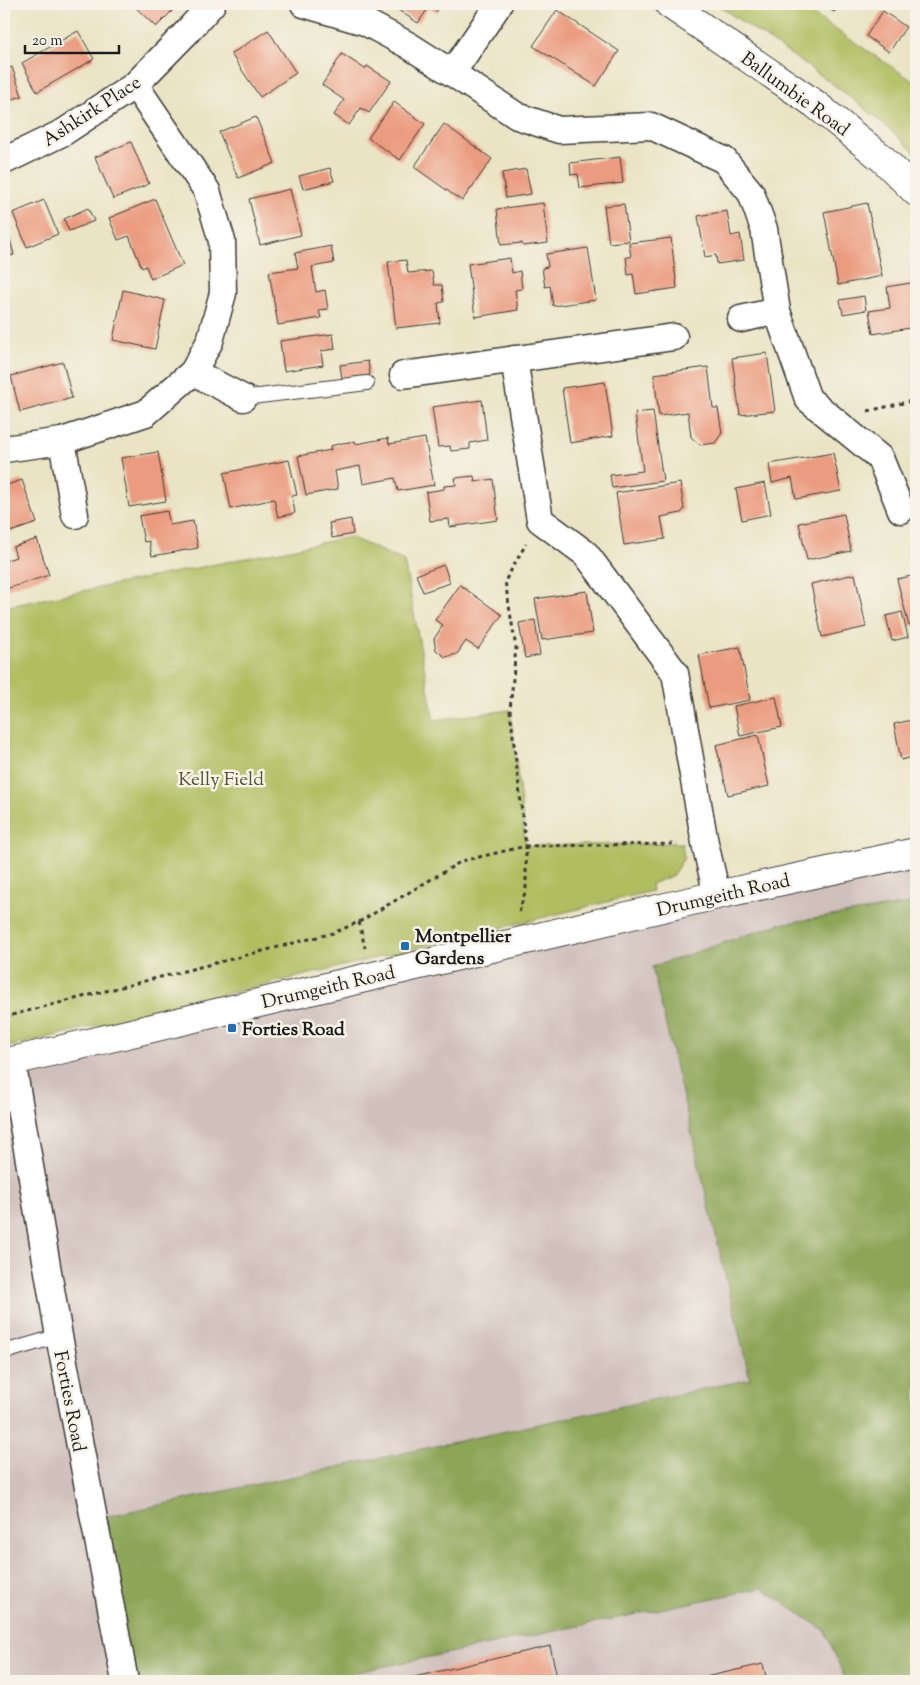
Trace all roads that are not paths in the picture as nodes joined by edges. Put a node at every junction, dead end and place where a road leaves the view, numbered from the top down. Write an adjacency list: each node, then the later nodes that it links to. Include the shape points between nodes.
1 (212, 4): 6 (street, Ashkirk Place)
2 (304, 4): 5 (street, via 365,22)
3 (499, 4): 5 (street)
4 (669, 4): 8 (main road, Ballumbie Road, via 816,104 884,159)
5 (452, 73): 9 (street, via 517,116 559,130 651,126 724,160 751,193 764,229)
6 (135, 85): 7 (street, Ashkirk Place, via 64,132); 13 (street, via 207,191 222,240 223,293 210,341)
7 (4, 161)
8 (916, 192)
9 (777, 311): 10 (street); 19 (street, via 808,399 880,458)
10 (741, 319)
11 (674, 337): 12 (street)
12 (514, 359): 14 (street); 22 (street, via 540,520 586,554 676,673)
13 (193, 372): 16 (street); 17 (street, via 146,413)
14 (403, 375)
15 (367, 383): 16 (lane)
16 (242, 398)
17 (62, 442): 18 (street); 20 (street)
18 (4, 449)
19 (901, 510)
20 (75, 515)
21 (916, 852): 22 (main road, Drumgeith Road)
22 (717, 895): 23 (main road, Drumgeith Road)
23 (8, 1062): 24 (street, Forties Road)
24 (59, 1336): 25 (lane); 26 (street, Forties Road)
25 (4, 1350)
26 (125, 1681)

